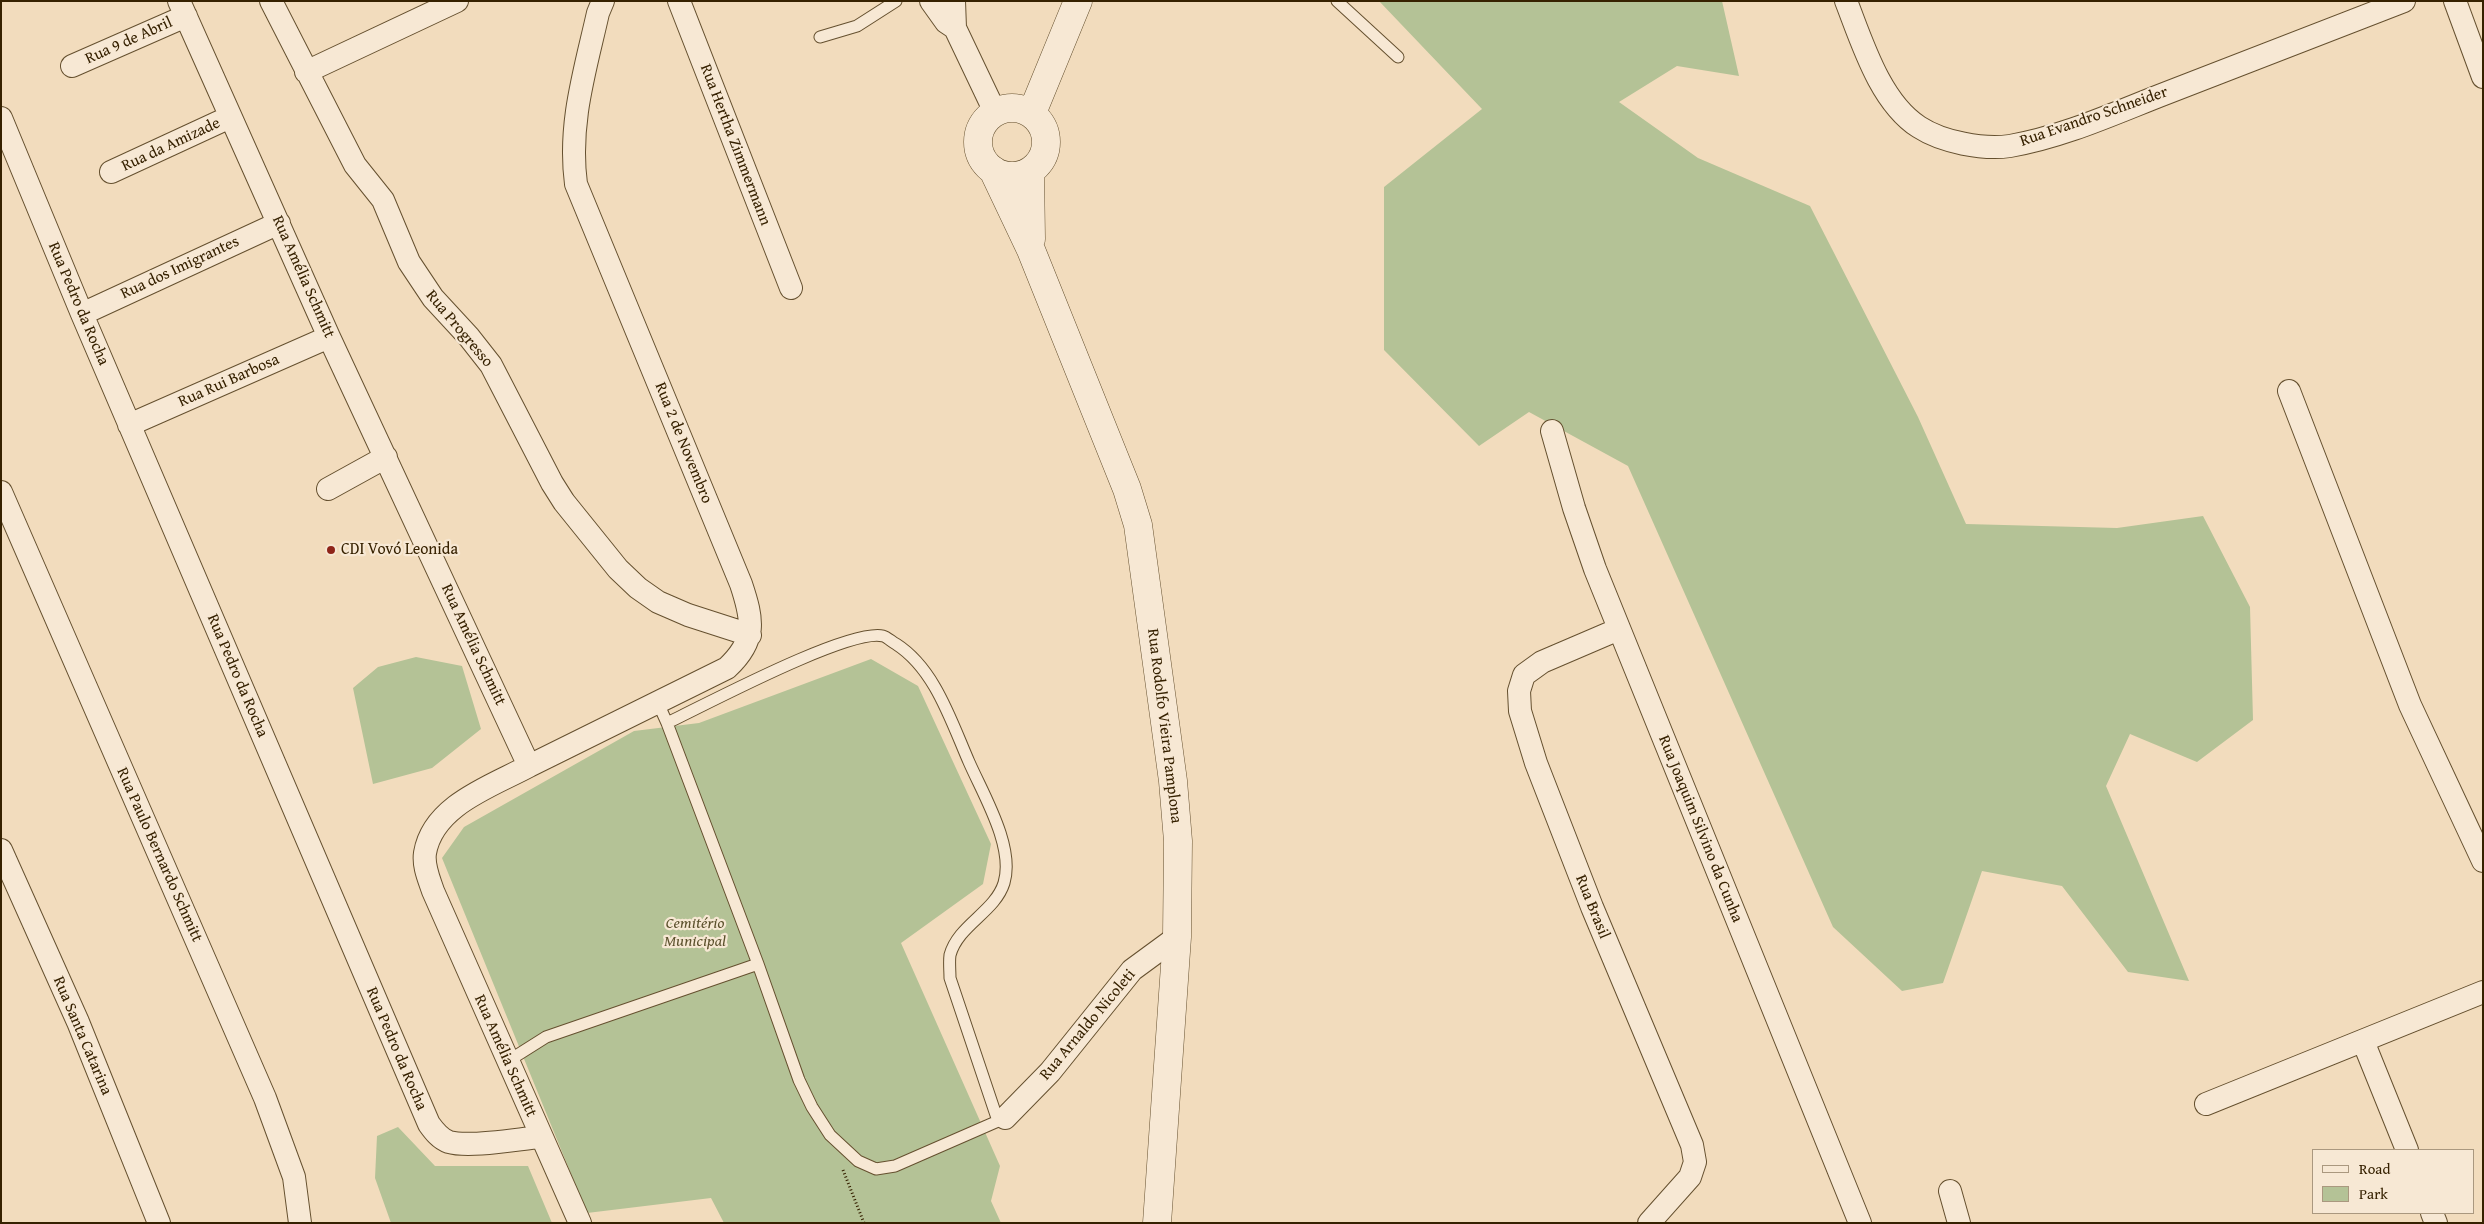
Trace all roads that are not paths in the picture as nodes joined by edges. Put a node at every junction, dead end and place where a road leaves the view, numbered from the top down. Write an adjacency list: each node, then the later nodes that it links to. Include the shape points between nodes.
1 (271, 1): 18 (street, Rua Progresso)
2 (457, 1): 18 (street)
3 (603, 1): 39 (street, Rua 2 de Novembro, via 575,116 573,160 576,184 741,584 748,605)
4 (679, 1): 29 (street, Rua Hertha Zimmermann)
5 (896, 1): 15 (lane, via 857,26)
6 (931, 1): 14 (street, via 946,22)
7 (954, 1): 14 (street)
8 (1078, 1): 21 (street)
9 (1337, 1): 16 (lane)
10 (1846, 1): 11 (street, Rua Evandro Schneider, via 1869,62 1892,102 1919,127 1962,145 2009,146 2108,115)
11 (2404, 1)
12 (2455, 1): 19 (street)
13 (182, 9): 17 (street, Rua 9 de Abril); 22 (street, Rua Amélia Schmitt)
14 (956, 28): 20 (street)
15 (820, 37)
16 (1398, 57)
17 (72, 66)
18 (306, 72): 39 (street, Rua Progresso, via 355,165 383,200 409,262 422,284 491,365 564,502 618,569 638,588 658,602 688,615)
19 (2483, 77)
20 (995, 112): 21 (street, via 1013,107); 24 (street, via 981,126 978,136 980,155)
21 (1032, 113): 25 (street, via 1047,138 1043,157)
22 (230, 117): 26 (street, Rua da Amizade); 27 (street, Rua Amélia Schmitt)
23 (1, 118): 30 (street, Rua Pedro da Rocha)
24 (993, 170): 25 (street, via 1011,176); 28 (street, Rua Rodolfo Vieira Pamplona)
25 (1030, 171): 28 (street, Rua Rodolfo Vieira Pamplona)
26 (111, 172)
27 (279, 222): 30 (street, Rua dos Imigrantes); 31 (street, Rua Amélia Schmitt)
28 (1031, 250): 44 (street, Rua Rodolfo Vieira Pamplona, via 1127,489 1138,525 1173,781 1178,841)
29 (791, 288)
30 (82, 314): 33 (street, Rua Pedro da Rocha)
31 (328, 337): 33 (street, Rua Rui Barbosa); 35 (street, Rua Amélia Schmitt)
32 (2289, 391): 43 (street, via 2410,705)
33 (129, 424): 51 (street, Rua Pedro da Rocha, via 429,1124 437,1135 449,1142 462,1144)
34 (1552, 431): 38 (street, Rua Joaquim Silvino da Cunha, via 1574,508)
35 (386, 457): 36 (street); 41 (street, Rua Amélia Schmitt)
36 (328, 489)
37 (1, 492): 55 (street, Rua Paulo Bernardo Schmitt, via 265,1098 294,1178)
38 (1619, 629): 58 (street, Rua Brasil, via 1542,662 1524,675 1519,691 1520,711 1536,763 1592,907 1692,1145 1695,1162 1690,1176); 59 (street, Rua Joaquim Silvino da Cunha)
39 (750, 635): 40 (street, via 738,658 727,668)
40 (663, 713): 41 (street); 45 (lane); 50 (lane, via 857,637 883,636 902,648 921,668 940,696 1006,854 1004,883 991,904 963,932 950,954 950,978)
41 (529, 766): 48 (street, Rua Amélia Schmitt, via 459,804 431,834 425,854 432,891)
42 (1, 850): 54 (street, Rua Santa Catarina, via 78,1022)
43 (2483, 861)
44 (1177, 937): 50 (street, Rua Arnaldo Nicoleti, via 1132,970 1050,1072); 57 (street, Rua Rodolfo Vieira Pamplona)
45 (758, 964): 48 (lane, via 546,1037); 50 (lane, via 799,1080 812,1107 830,1135 858,1161 876,1169 895,1166)
46 (2483, 992): 47 (street)
47 (2363, 1041): 49 (street); 52 (street)
48 (508, 1061): 51 (street, Rua Amélia Schmitt)
49 (2206, 1104)
50 (1002, 1120)
51 (540, 1137): 56 (street, Rua Amélia Schmitt)
52 (2407, 1149)
53 (1950, 1191): 60 (street)
54 (158, 1223)
55 (300, 1223)
56 (580, 1223)
57 (1157, 1223)
58 (1650, 1223)
59 (1860, 1223)
60 (1959, 1223)

